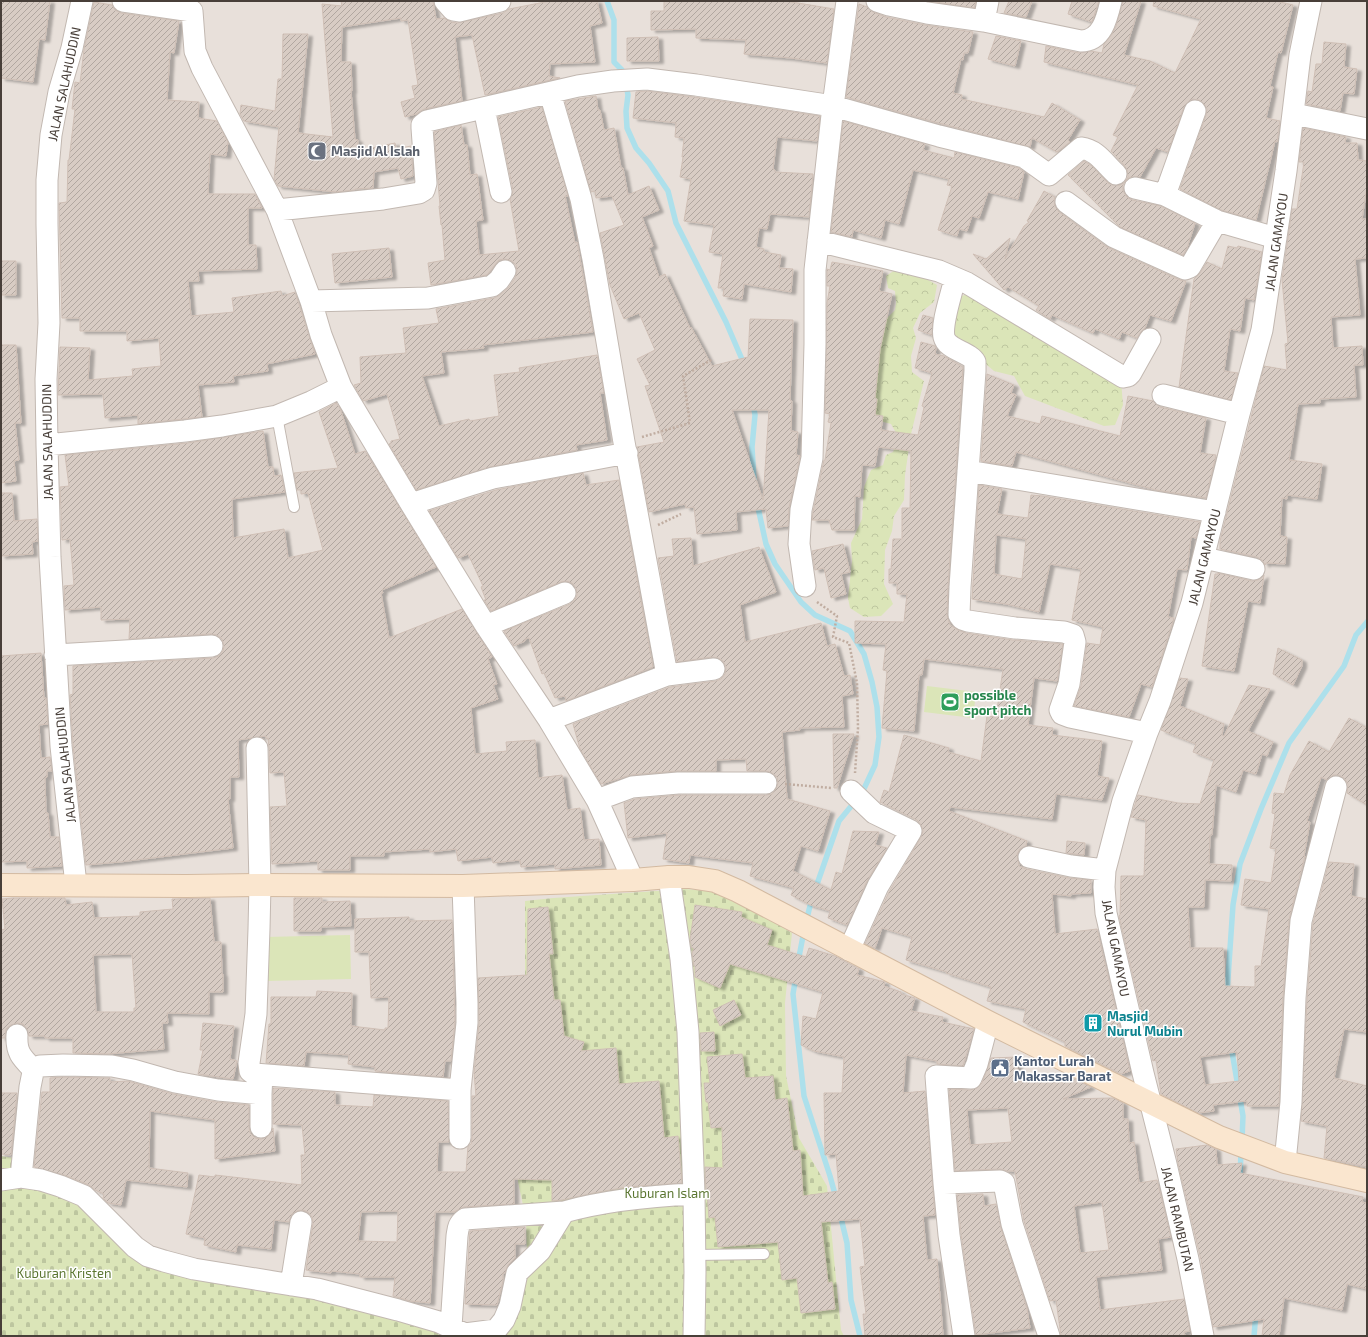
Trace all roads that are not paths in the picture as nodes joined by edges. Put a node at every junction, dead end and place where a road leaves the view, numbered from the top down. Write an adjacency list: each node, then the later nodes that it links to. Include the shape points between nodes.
1 (82, 1): 35 (street, JALAN SALAHUDDIN, via 59,92 50,143 47,180)
2 (123, 1): 10 (street)
3 (445, 1): 4 (street, via 453,10 459,11)
4 (500, 1)
5 (846, 1): 13 (street)
6 (877, 1): 11 (street, via 927,13)
7 (988, 1): 11 (street)
8 (1111, 1): 11 (street, via 1102,29 1097,36 1088,41 1067,39)
9 (1311, 1): 16 (street, JALAN GAMAYOU, via 1300,55)
10 (193, 6): 23 (street, via 195,51 202,68)
11 (984, 21)
12 (550, 93): 13 (street, via 612,81 647,79); 14 (street); 36 (street, via 581,199)
13 (833, 106): 18 (street, via 1024,157 1049,176 1080,148 1088,149 1100,156); 26 (street)
14 (484, 108): 20 (street); 23 (street, via 422,125 426,183 422,192 383,199)
15 (1194, 111): 21 (street)
16 (1294, 114): 17 (street); 25 (street, JALAN GAMAYOU)
17 (1367, 129)
18 (1116, 174)
19 (1136, 188): 21 (street)
20 (501, 192)
21 (1165, 195): 24 (street)
22 (1066, 202): 24 (street, via 1114,238 1186,269 1190,267)
23 (277, 210): 29 (street)
24 (1217, 221): 25 (street)
25 (1276, 238): 33 (street, JALAN GAMAYOU, via 1262,330)
26 (818, 241): 28 (street, via 939,271); 43 (street, via 815,270 812,458 801,510 800,544)
27 (505, 271): 29 (street, via 492,286 428,298)
28 (955, 278): 30 (street, via 998,300 1123,377 1131,373); 37 (street, via 944,338 949,345 974,362)
29 (311, 301): 31 (street)
30 (1150, 339)
31 (341, 387): 34 (street); 38 (street)
32 (1163, 395): 33 (street)
33 (1239, 414): 40 (street, JALAN GAMAYOU)
34 (276, 416): 35 (street, via 192,430); 39 (lane)
35 (47, 445): 47 (street, JALAN SALAHUDDIN)
36 (626, 448): 38 (street, via 493,478); 49 (street)
37 (968, 471): 40 (street); 51 (street, via 959,615 968,621 1073,635 1069,684 1060,710 1062,714)
38 (411, 504): 45 (street)
39 (294, 507)
40 (1215, 512): 41 (street, JALAN GAMAYOU)
41 (1204, 558): 42 (street); 51 (street, JALAN GAMAYOU, via 1178,649)
42 (1254, 569)
43 (805, 586)
44 (565, 593): 45 (street)
45 (486, 626): 50 (street)
46 (212, 646): 47 (street)
47 (55, 655): 62 (street, JALAN SALAHUDDIN, via 61,746)
48 (714, 669): 49 (street)
49 (667, 675): 50 (street)
50 (549, 720): 56 (street)
51 (1147, 733): 58 (street, JALAN GAMAYOU, via 1123,801)
52 (257, 748): 63 (street)
53 (766, 783): 56 (street, via 678,783 632,787)
54 (1336, 787): 74 (street, via 1301,922)
55 (851, 791): 65 (street, via 874,813 911,831 878,886)
56 (597, 800): 60 (street)
57 (1029, 856): 58 (street, via 1071,866)
58 (1105, 870): 71 (street, JALAN GAMAYOU, via 1106,913)
59 (669, 877): 60 (street); 65 (street, via 715,881 784,914); 78 (street, via 688,1032)
60 (633, 880): 64 (street)
61 (1, 885): 62 (street)
62 (76, 885): 63 (street)
63 (260, 885): 64 (street); 69 (street, via 256,1014 249,1063 251,1072)
64 (463, 886): 70 (street, via 467,1002)
65 (849, 950): 66 (street)
66 (988, 1022): 71 (street); 77 (street, via 971,1078 936,1076)
67 (17, 1035): 68 (street, via 16,1046 23,1059)
68 (34, 1070): 69 (street, via 40,1066 112,1066 218,1090); 75 (street)
69 (261, 1084): 70 (street); 72 (street)
70 (460, 1090): 73 (street)
71 (1150, 1104): 74 (street, via 1219,1137); 88 (street, JALAN RAMBUTAN, via 1188,1259)
72 (261, 1127)
73 (460, 1138)
74 (1285, 1162): 76 (street)
75 (11, 1178): 83 (street, via 60,1186 84,1196 148,1256 194,1269)
76 (1367, 1181)
77 (944, 1183): 86 (street); 87 (street, via 1004,1183 1012,1224)
78 (694, 1194): 79 (street, via 642,1197 588,1205); 82 (street)
79 (564, 1212): 84 (street, via 540,1251 516,1274 510,1306 496,1330 465,1334); 84 (street, via 465,1219 461,1222 457,1236)
80 (301, 1222): 83 (street)
81 (764, 1254): 82 (lane)
82 (695, 1255): 85 (street)
83 (291, 1285): 84 (street, via 391,1308)
84 (456, 1331)
85 (694, 1336)
86 (964, 1336)
87 (1049, 1336)
88 (1203, 1336)

